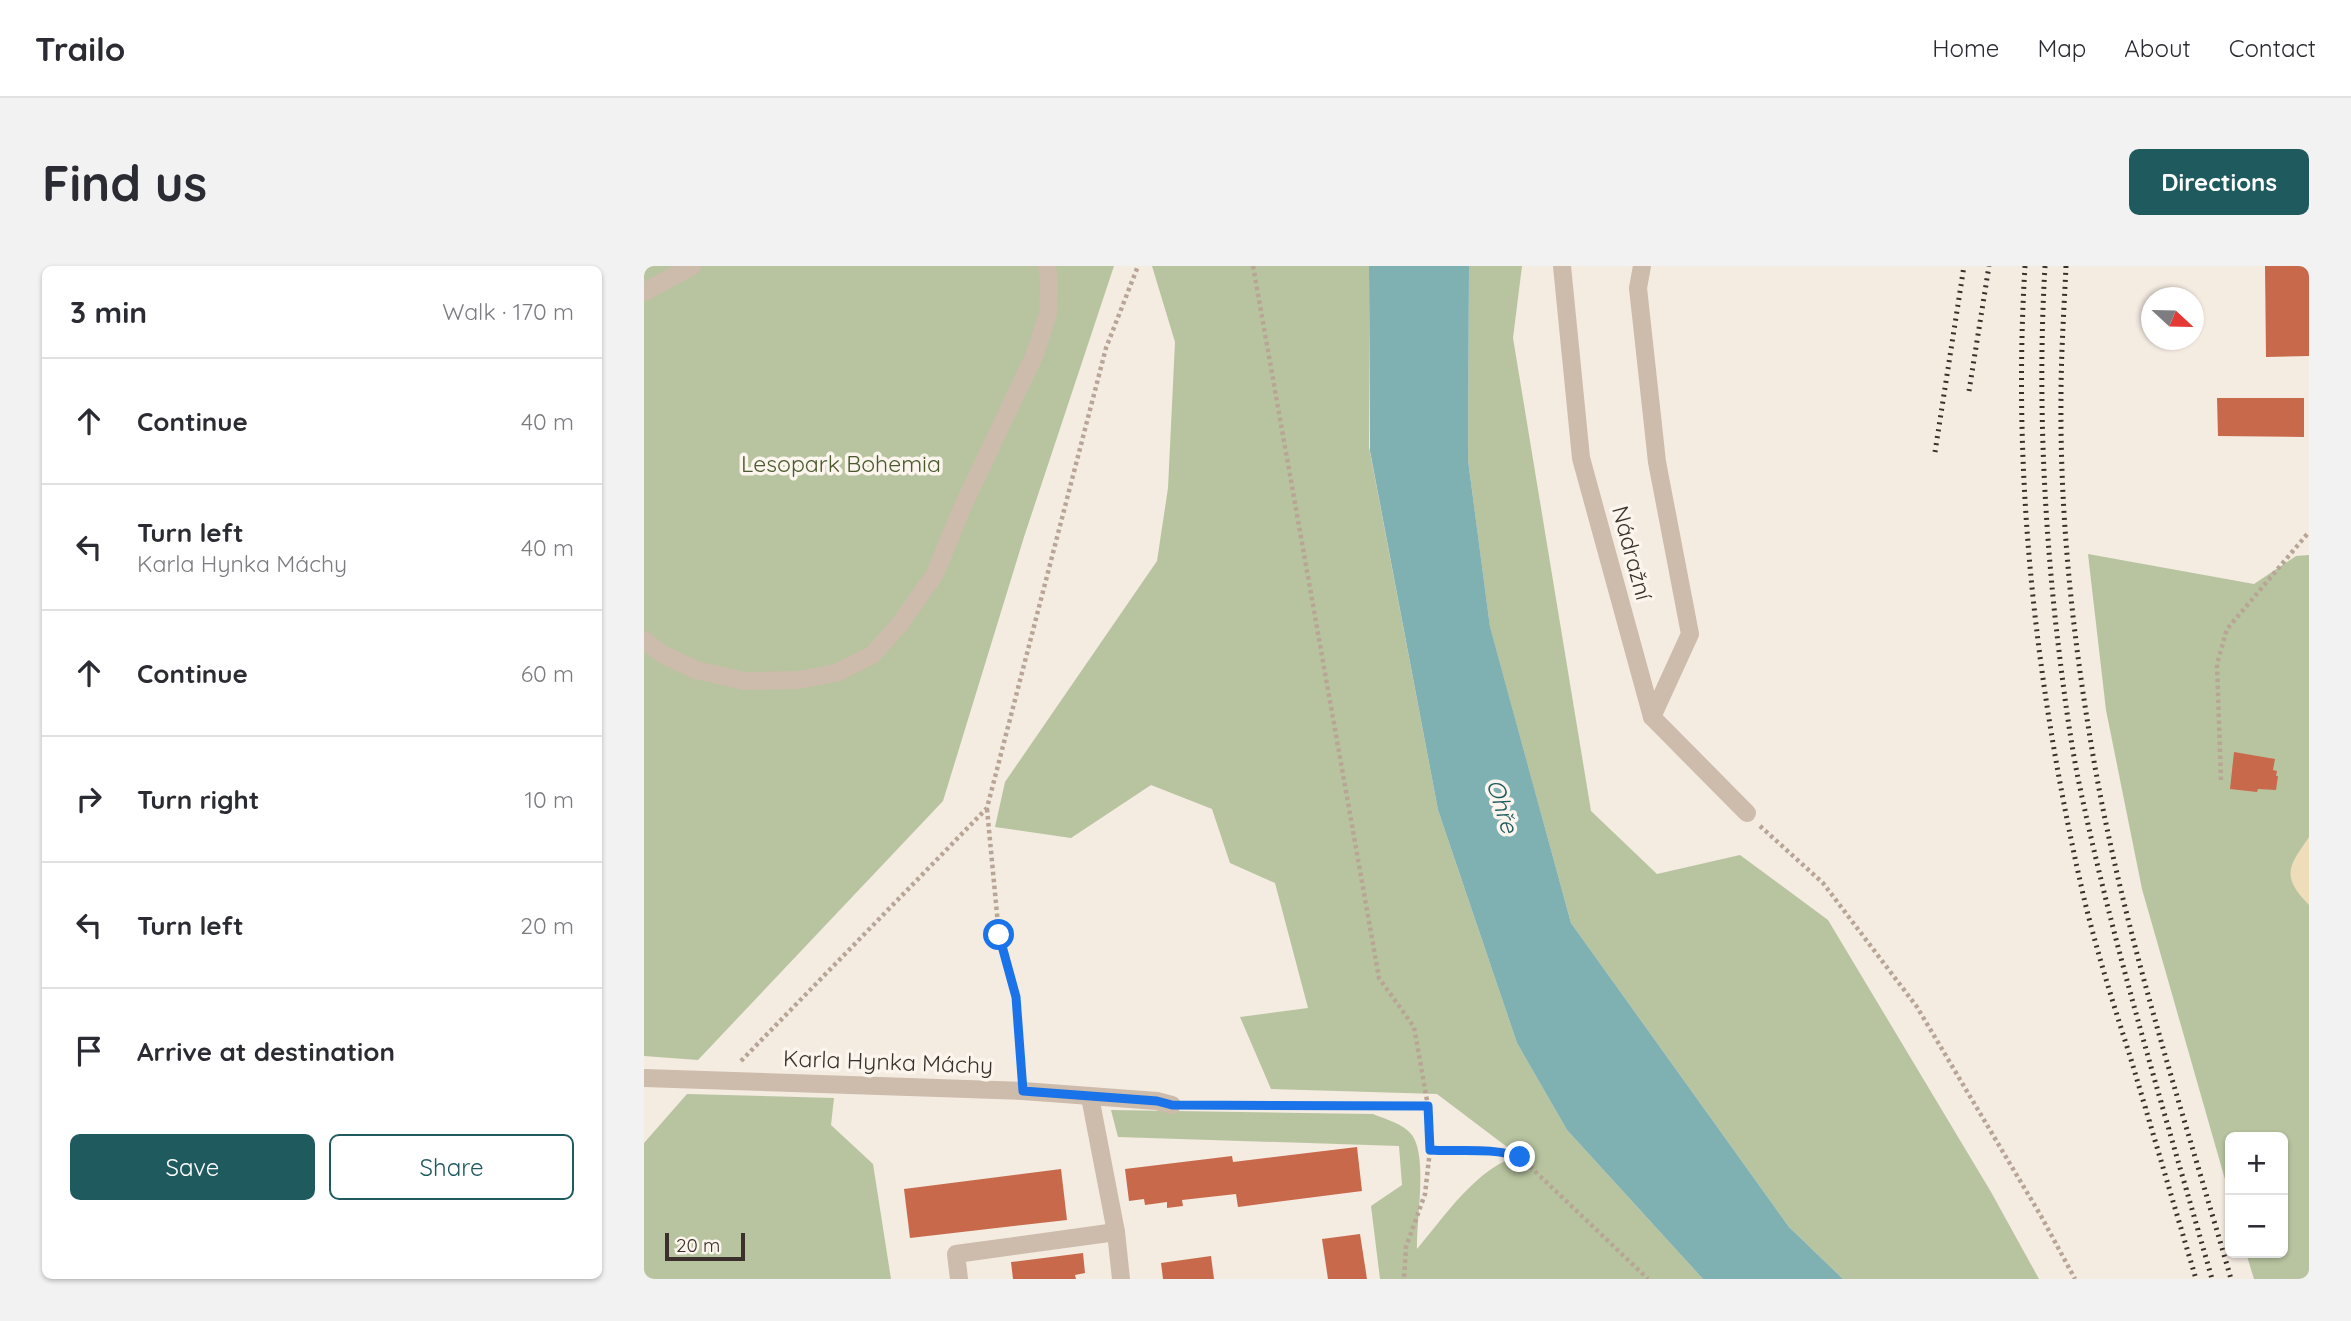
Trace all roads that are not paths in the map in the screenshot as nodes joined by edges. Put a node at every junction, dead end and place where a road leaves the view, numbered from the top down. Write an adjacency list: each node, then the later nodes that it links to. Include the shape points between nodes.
1 (692, 266): 5 (street)
2 (1047, 266): 6 (street, via 1048,314 1035,354 935,574 872,654 836,673 798,680 744,681 696,670)
3 (1562, 266): 7 (street, Nádražní, via 1581,458)
4 (1642, 266): 7 (street, via 1638,288 1657,462 1690,634)
5 (644, 292)
6 (644, 640)
7 (1652, 717): 8 (street, Nádražní)
8 (1747, 813)
9 (644, 1078): 10 (street, Karla Hynka Máchy)
10 (1090, 1097): 11 (street, Karla Hynka Máchy); 12 (street)
11 (1172, 1105)
12 (1116, 1232): 13 (street, via 956,1254); 14 (street)
13 (959, 1279)
14 (1121, 1279)

